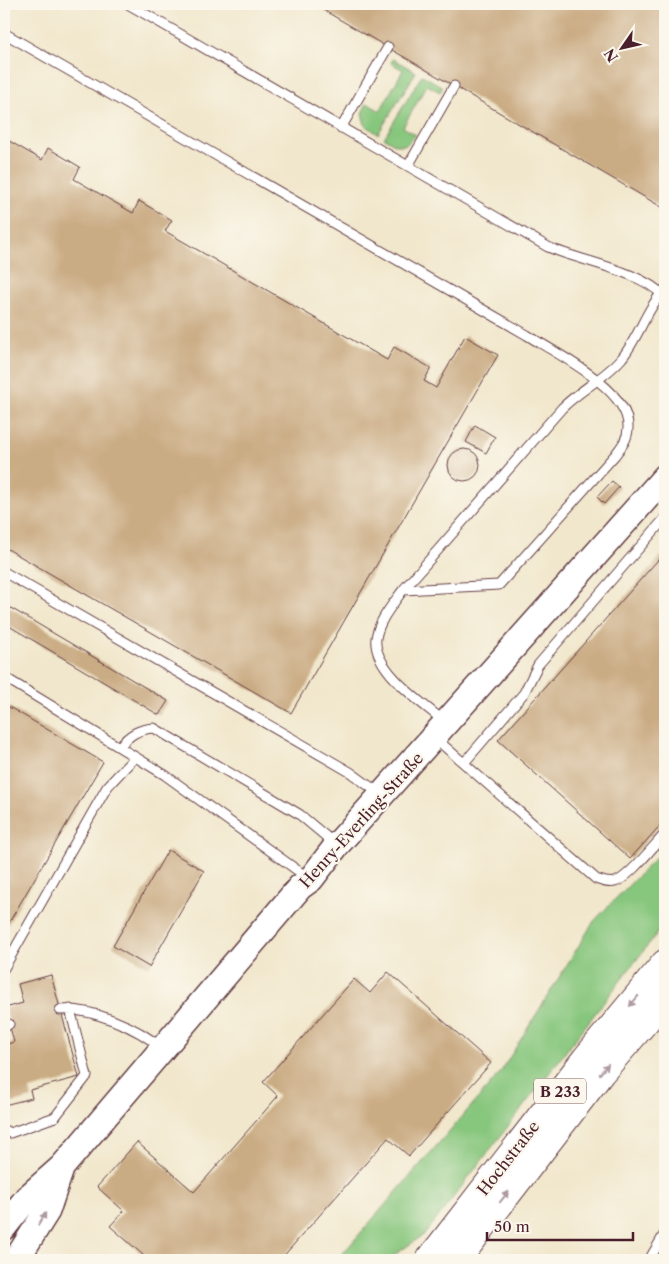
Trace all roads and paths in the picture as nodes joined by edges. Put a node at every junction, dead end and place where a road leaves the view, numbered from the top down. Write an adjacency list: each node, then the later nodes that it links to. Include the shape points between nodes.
1 (128, 4): 5 (lane)
2 (4, 33): 8 (lane, via 527,335)
3 (388, 47): 5 (lane)
4 (454, 86): 6 (lane)
5 (341, 128): 6 (lane)
6 (408, 166): 7 (lane, via 548,247 616,270)
7 (664, 293): 8 (lane, via 622,357)
8 (597, 381): 12 (lane, via 585,387 562,408); 12 (lane, via 614,396 624,412 628,427 624,442 499,585)
9 (665, 477): 14 (street, Henry-Everling-Straße)
10 (665, 518): 17 (lane, via 538,665 524,693)
11 (4, 572): 18 (lane, via 350,772)
12 (403, 590): 14 (lane, via 379,628 376,647 387,671)
13 (4, 677): 15 (lane)
14 (441, 731): 17 (lane); 18 (street, Henry-Everling-Straße)
15 (119, 747): 16 (lane); 20 (lane, via 129,735 143,728 154,728 299,814)
16 (135, 757): 21 (lane); 23 (lane, via 107,787)
17 (464, 763): 19 (lane, via 596,879 606,883 616,882 625,876)
18 (382, 796): 20 (street, Henry-Everling-Straße)
19 (665, 834)
20 (337, 845): 21 (street, Henry-Everling-Straße)
21 (311, 879): 27 (street, Henry-Everling-Straße, via 300,887)
22 (665, 964): 33 (main road, Hochstraße / B 233, one-way to 33, via 586,1059)
23 (4, 968)
24 (665, 998): 34 (main road, Hochstraße / B 233, one-way to 24, via 601,1072)
25 (70, 1009): 26 (lane); 27 (lane, via 107,1018 148,1036); 28 (lane, via 87,1076 55,1117 10,1133)
26 (60, 1010)
27 (161, 1048): 29 (street, Henry-Everling-Straße)
28 (4, 1130)
29 (62, 1167): 30 (street, Henry-Everling-Straße, via 27,1198); 32 (street, Henry-Everling-Straße, one-way to 29, via 47,1211)
30 (4, 1226)
31 (665, 1233): 35 (lane)
32 (16, 1260)
33 (430, 1260)
34 (456, 1260)
35 (649, 1260)

